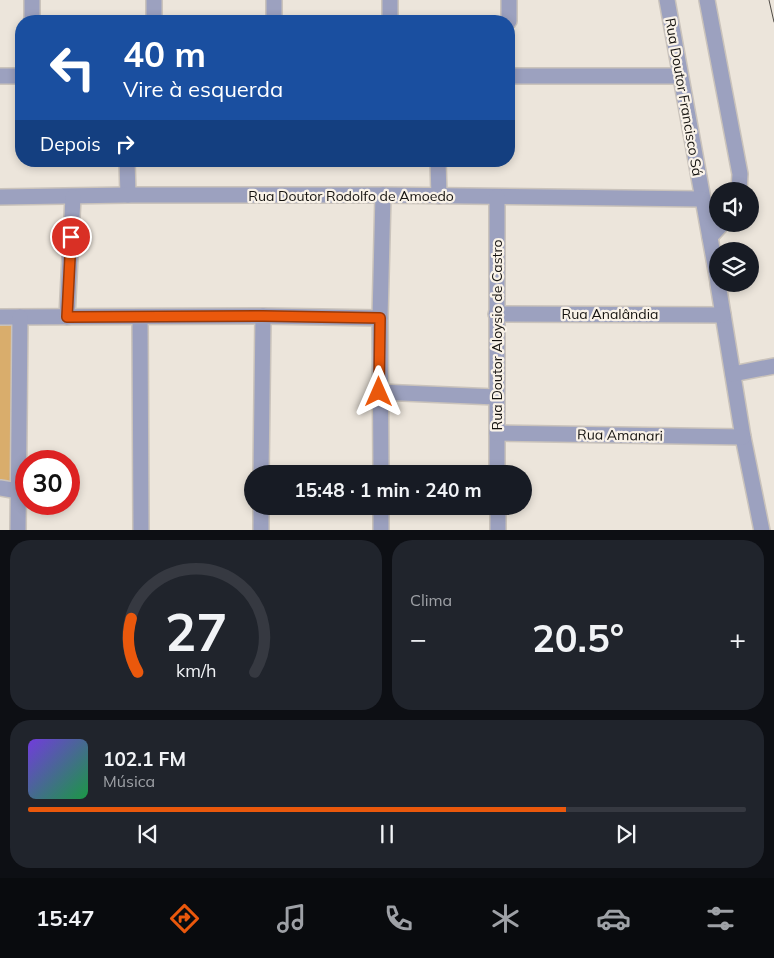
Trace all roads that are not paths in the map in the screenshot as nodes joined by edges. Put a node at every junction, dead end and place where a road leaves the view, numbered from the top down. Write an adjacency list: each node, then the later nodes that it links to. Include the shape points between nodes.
1 (32, 0): 8 (street)
2 (154, 0): 9 (street)
3 (274, 0): 10 (street)
4 (390, 0): 11 (street)
5 (509, 0): 12 (street)
6 (667, 0): 16 (street, Rua Doutor Francisco Sá)
7 (706, 0): 19 (street)
8 (32, 15)
9 (154, 15)
10 (274, 15)
11 (390, 15)
12 (508, 15)
13 (0, 76): 14 (street)
14 (15, 76)
15 (515, 76): 16 (street)
16 (680, 76): 26 (street, Rua Doutor Francisco Sá)
17 (127, 167): 20 (street)
18 (438, 167): 22 (street)
19 (740, 182)
20 (128, 195): 21 (street, Rua Doutor Rodolfo de Amoedo); 24 (street, Rua Doutor Rodolfo de Amoedo)
21 (383, 196): 22 (street, Rua Doutor Rodolfo de Amoedo); 38 (street)
22 (439, 196): 25 (street, Rua Doutor Rodolfo de Amoedo)
23 (0, 197): 24 (street, Rua Doutor Rodolfo de Amoedo)
24 (73, 197): 36 (street)
25 (497, 197): 26 (street, Rua Doutor Rodolfo de Amoedo); 31 (street, Rua Doutor Aloysio de Castro)
26 (702, 199): 28 (street, Rua Doutor Francisco Sá)
27 (715, 232): 28 (street)
28 (710, 237): 29 (street, Rua Doutor Francisco Sá)
29 (711, 242)
30 (719, 292): 32 (street, Rua Doutor Francisco Sá)
31 (496, 314): 32 (street, Rua Analândia); 42 (street, Rua Doutor Aloysio de Castro)
32 (723, 315): 40 (street, Rua Doutor Francisco Sá)
33 (263, 316): 37 (street); 38 (street); 46 (street)
34 (0, 317): 35 (street)
35 (20, 317): 36 (street); 45 (street)
36 (67, 317): 37 (street)
37 (140, 317): 56 (street)
38 (380, 318): 41 (street)
39 (774, 366): 40 (street)
40 (733, 374): 44 (street, Rua Doutor Francisco Sá)
41 (379, 392): 42 (street); 47 (street)
42 (496, 397): 43 (street, Rua Doutor Aloysio de Castro)
43 (497, 433): 44 (street, Rua Amanari); 48 (street, Rua Doutor Aloysio de Castro)
44 (743, 437): 60 (street, Rua Doutor Francisco Sá)
45 (18, 450)
46 (262, 465)
47 (381, 465)
48 (497, 465)
49 (0, 488): 50 (street)
50 (15, 490)
51 (18, 515): 55 (street)
52 (261, 515): 57 (street)
53 (381, 515): 58 (street)
54 (498, 515): 59 (street)
55 (18, 530)
56 (141, 530)
57 (261, 530)
58 (381, 530)
59 (498, 530)
60 (762, 530)

